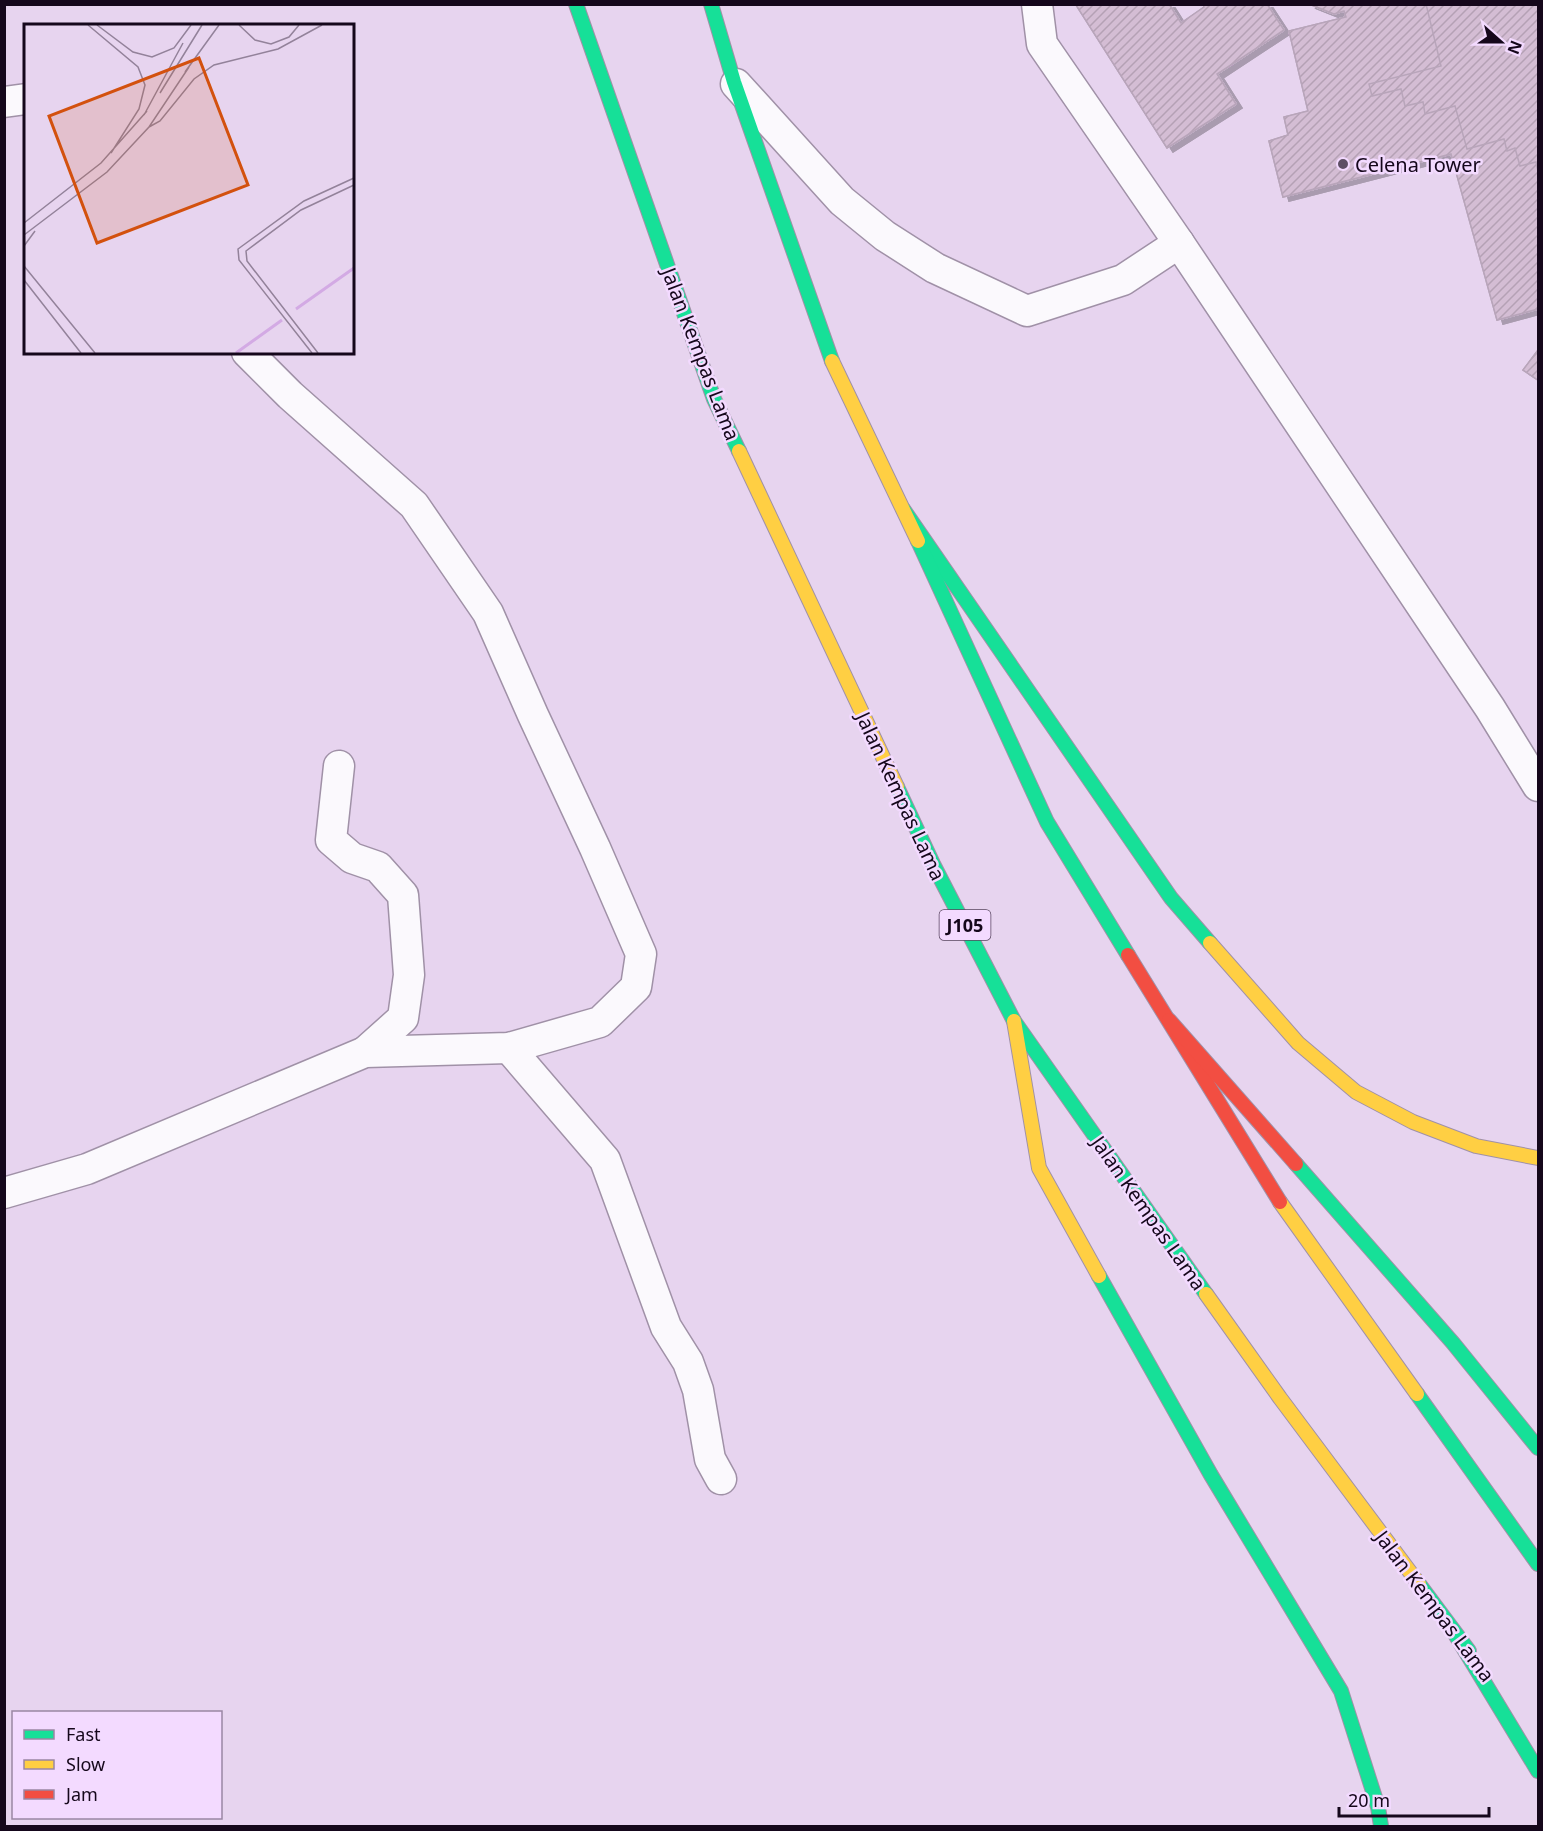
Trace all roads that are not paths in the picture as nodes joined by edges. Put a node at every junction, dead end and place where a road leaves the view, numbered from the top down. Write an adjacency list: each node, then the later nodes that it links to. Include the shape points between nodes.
1 (576, 4): 13 (main road, Jalan Kempas Lama / J105, via 714,399 933,864)
2 (711, 4): 4 (main road)
3 (1037, 4): 7 (lane, via 1042,44)
4 (734, 82): 7 (lane, via 842,201 885,236 934,268 1027,311 1123,280); 9 (main road, via 833,363)
5 (24, 99): 6 (lane)
6 (4, 102)
7 (1179, 243): 11 (lane)
8 (249, 354): 14 (lane, via 414,505 488,613 641,954 636,987 600,1022)
9 (903, 509): 12 (main road, via 1047,822); 16 (main road, via 1172,898 1298,1043 1356,1092 1413,1122 1476,1146)
10 (339, 766): 15 (lane, via 331,840 352,858 378,867 404,895 409,975 403,1018)
11 (1539, 786)
12 (1169, 1020): 18 (main road, via 1453,1343); 20 (main road, via 1273,1192)
13 (1014, 1021): 21 (main road, Jalan Kempas Lama / J105, via 1280,1398); 24 (main road, via 1039,1168 1211,1475 1341,1691)
14 (509, 1048): 15 (lane); 19 (lane, via 605,1160 666,1327 688,1362 698,1390 710,1459)
15 (365, 1052): 17 (lane, via 87,1169)
16 (1539, 1158)
17 (4, 1193)
18 (1539, 1448)
19 (721, 1479)
20 (1539, 1564)
21 (1452, 1629): 22 (main road, Jalan Kempas Lama / J105); 23 (main road)
22 (1539, 1744)
23 (1539, 1771)
24 (1381, 1827)

